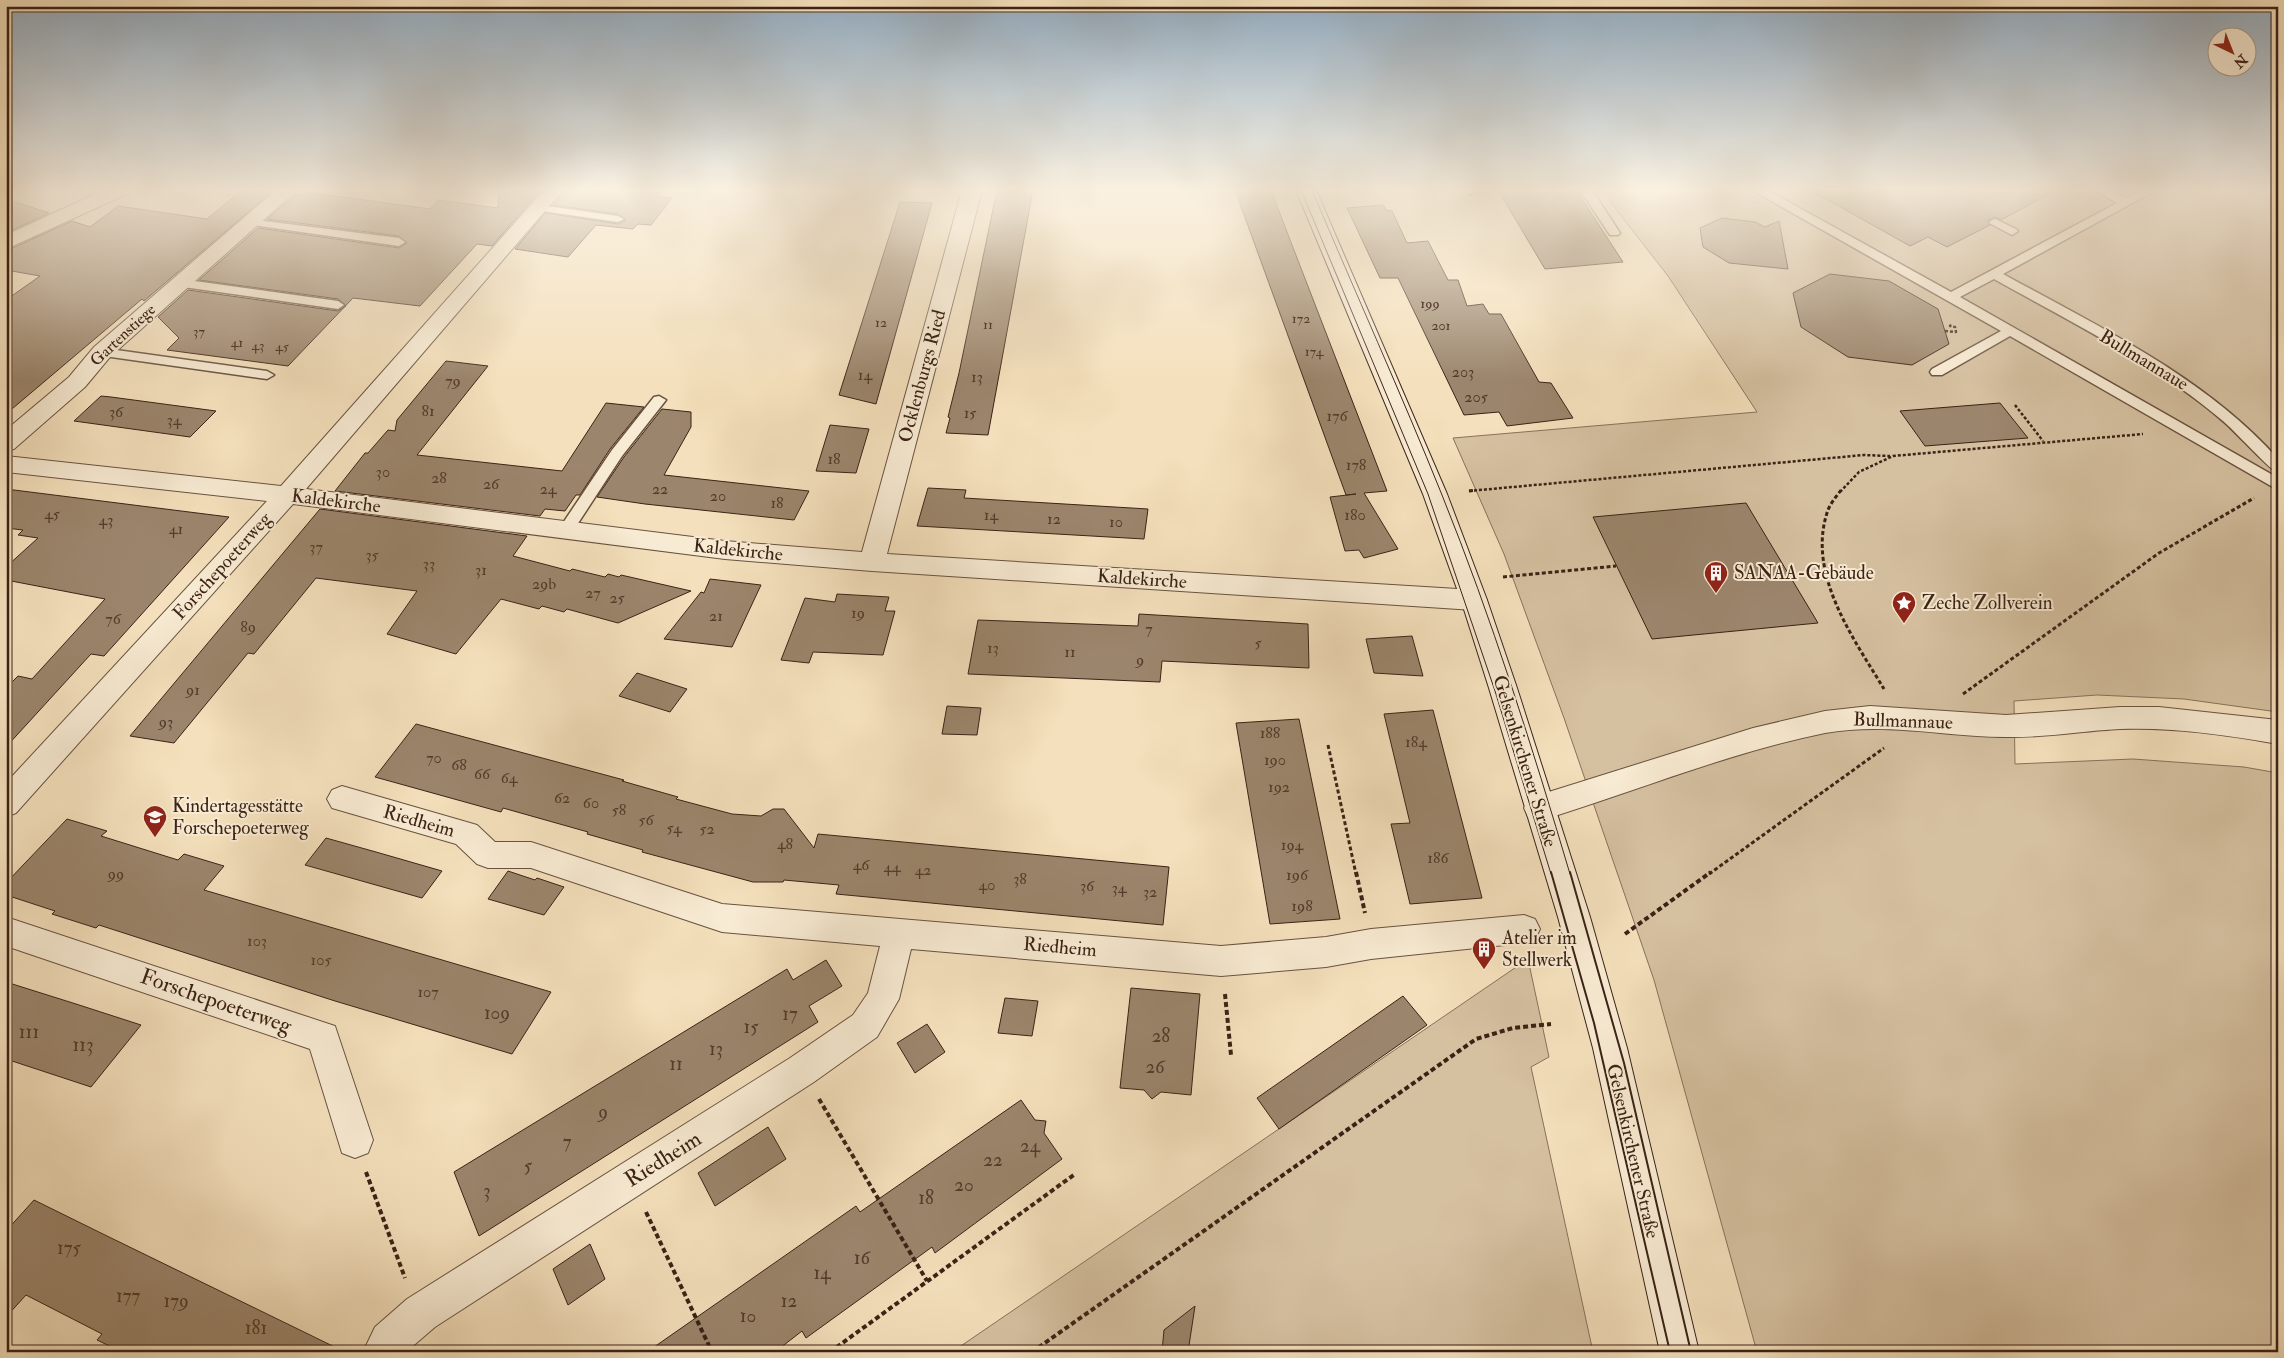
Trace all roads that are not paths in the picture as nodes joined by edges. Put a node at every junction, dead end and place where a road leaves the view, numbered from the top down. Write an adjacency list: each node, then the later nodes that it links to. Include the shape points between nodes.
1 (214, 253): 8 (street, Gartenstiege)
2 (498, 253): 20 (street, Forschepoeterweg)
3 (955, 253): 22 (street, Ocklenburgs Ried)
4 (1333, 253): 23 (street, Gelsenkirchener Straße, via 1434,494)
5 (1872, 253): 9 (lane)
6 (2032, 253): 7 (lane)
7 (1995, 274): 9 (lane); 18 (lane, Bullmannaue, via 2182,382 2225,414)
8 (180, 283): 10 (lane); 12 (street, Gartenstiege)
9 (1951, 297): 11 (lane)
10 (338, 305)
11 (2010, 331): 13 (lane); 19 (lane)
12 (102, 352): 14 (lane); 16 (street, Gartenstiege, via 77,382)
13 (1937, 372)
14 (267, 375)
15 (659, 400): 21 (lane, via 617,453)
16 (6, 442)
17 (6, 464): 20 (street, Kaldekirche)
18 (2278, 468)
19 (2278, 485)
20 (287, 494): 21 (street, Kaldekirche); 26 (street, Forschepoeterweg)
21 (566, 530): 22 (street, Kaldekirche, via 725,550)
22 (872, 562): 23 (street, Kaldekirche)
23 (1474, 600): 27 (street, Gelsenkirchener Straße)
24 (2278, 732): 27 (street, Bullmannaue, via 2149,718 2008,726 1850,718 1729,748)
25 (342, 799): 30 (street, Riedheim, via 466,834 488,855 531,855 722,918)
26 (8, 800)
27 (1539, 808): 33 (street, Gelsenkirchener Straße, via 1574,917 1610,1048)
28 (1524, 929): 30 (street, Riedheim, via 1221,961)
29 (6, 931): 31 (street, Forschepoeterweg, via 323,1037)
30 (898, 932): 32 (street, Riedheim, via 883,1000 865,1026 802,1070 421,1313 389,1341)
31 (355, 1140)
32 (382, 1352)
33 (1680, 1352)

